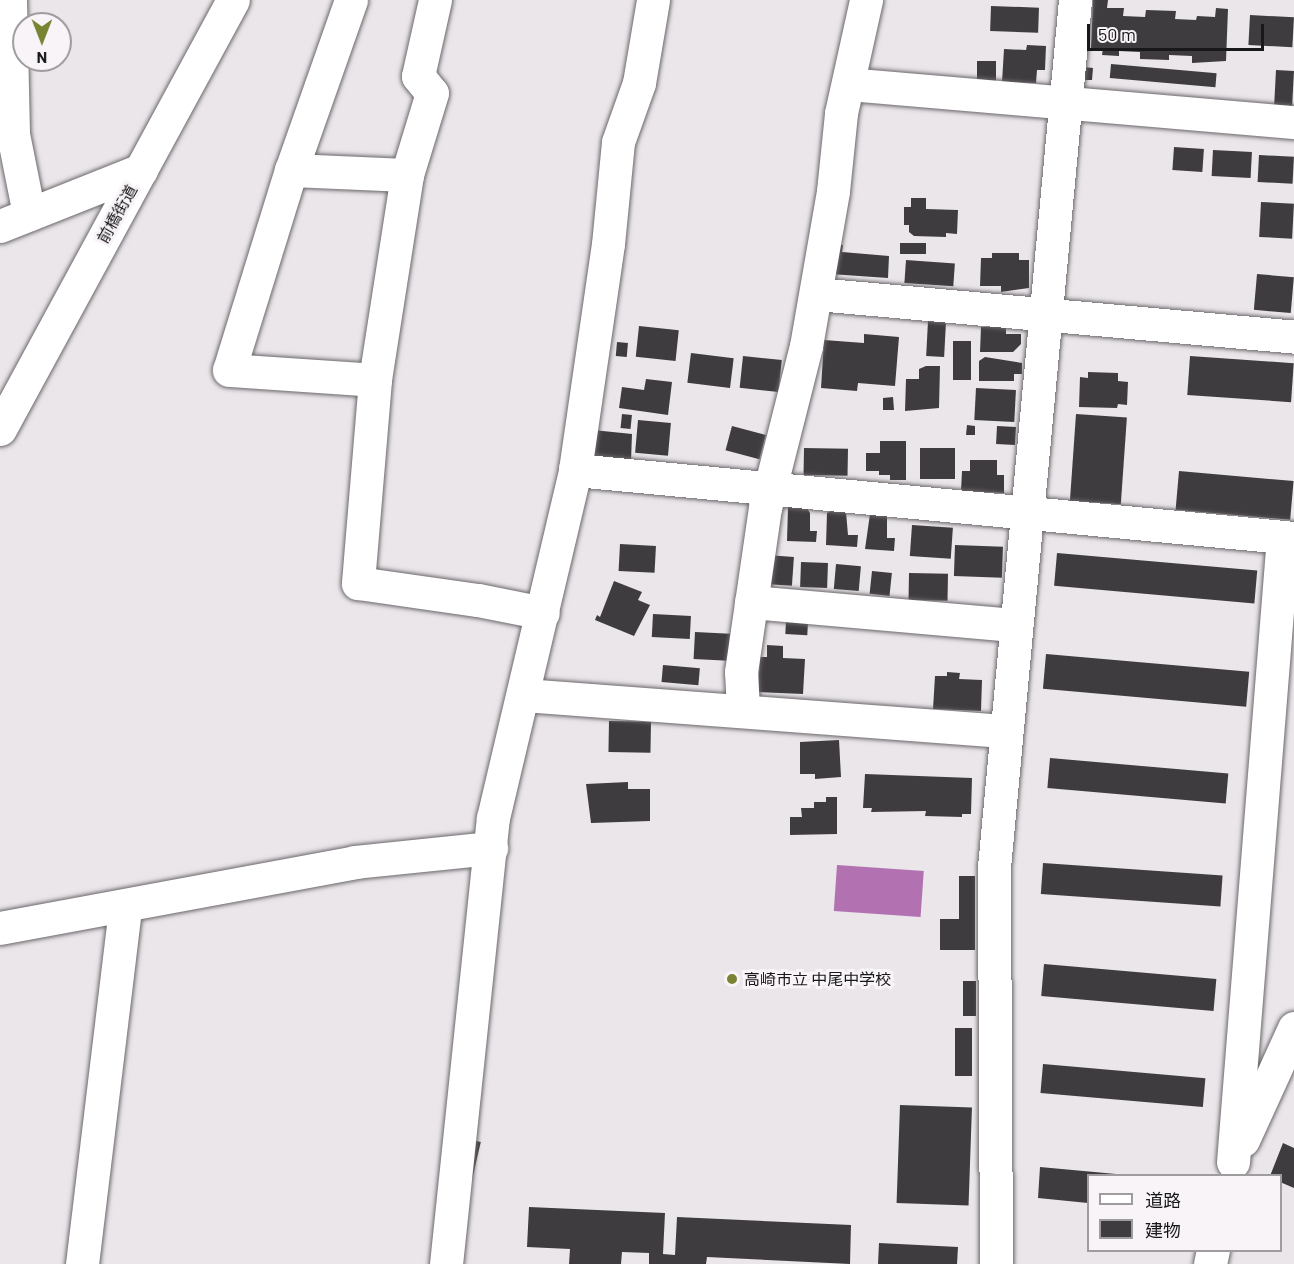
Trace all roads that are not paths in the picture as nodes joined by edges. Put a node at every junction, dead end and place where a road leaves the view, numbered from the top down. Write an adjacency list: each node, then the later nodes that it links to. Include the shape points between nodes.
1 (10, 0): 14 (street)
2 (233, 0): 11 (street, 前橋街道)
3 (351, 0): 12 (street)
4 (435, 0): 13 (street, via 418,76 432,93)
5 (653, 0): 20 (street, via 639,83 618,142 608,244)
6 (866, 0): 8 (street, via 856,31)
7 (1075, 0): 9 (street)
8 (848, 84): 9 (street); 15 (street)
9 (1065, 102): 10 (street); 16 (street)
10 (1294, 122)
11 (141, 170): 14 (street); 19 (street, 前橋街道)
12 (291, 170): 13 (street); 18 (street, via 229,370)
13 (408, 175): 18 (street)
14 (14, 220)
15 (816, 294): 16 (street); 21 (street, via 798,388)
16 (1045, 315): 17 (street); 22 (street)
17 (1294, 337)
18 (375, 380): 25 (street, via 358,584)
19 (0, 429)
20 (575, 470): 21 (street); 25 (street)
21 (770, 490): 22 (street); 24 (street)
22 (1026, 511): 23 (street); 26 (street)
23 (1288, 538): 34 (street)
24 (751, 602): 26 (street); 28 (street, via 741,672)
25 (543, 613): 27 (street)
26 (1014, 625): 29 (street)
27 (524, 695): 28 (street); 30 (street, via 493,819)
28 (743, 709): 29 (street)
29 (1004, 731): 37 (street, via 994,867)
30 (491, 848): 31 (street, via 355,862); 36 (street)
31 (125, 907): 32 (street); 35 (street)
32 (0, 928)
33 (1294, 1028): 34 (street)
34 (1232, 1169)
35 (82, 1264)
36 (446, 1264)
37 (996, 1264)

